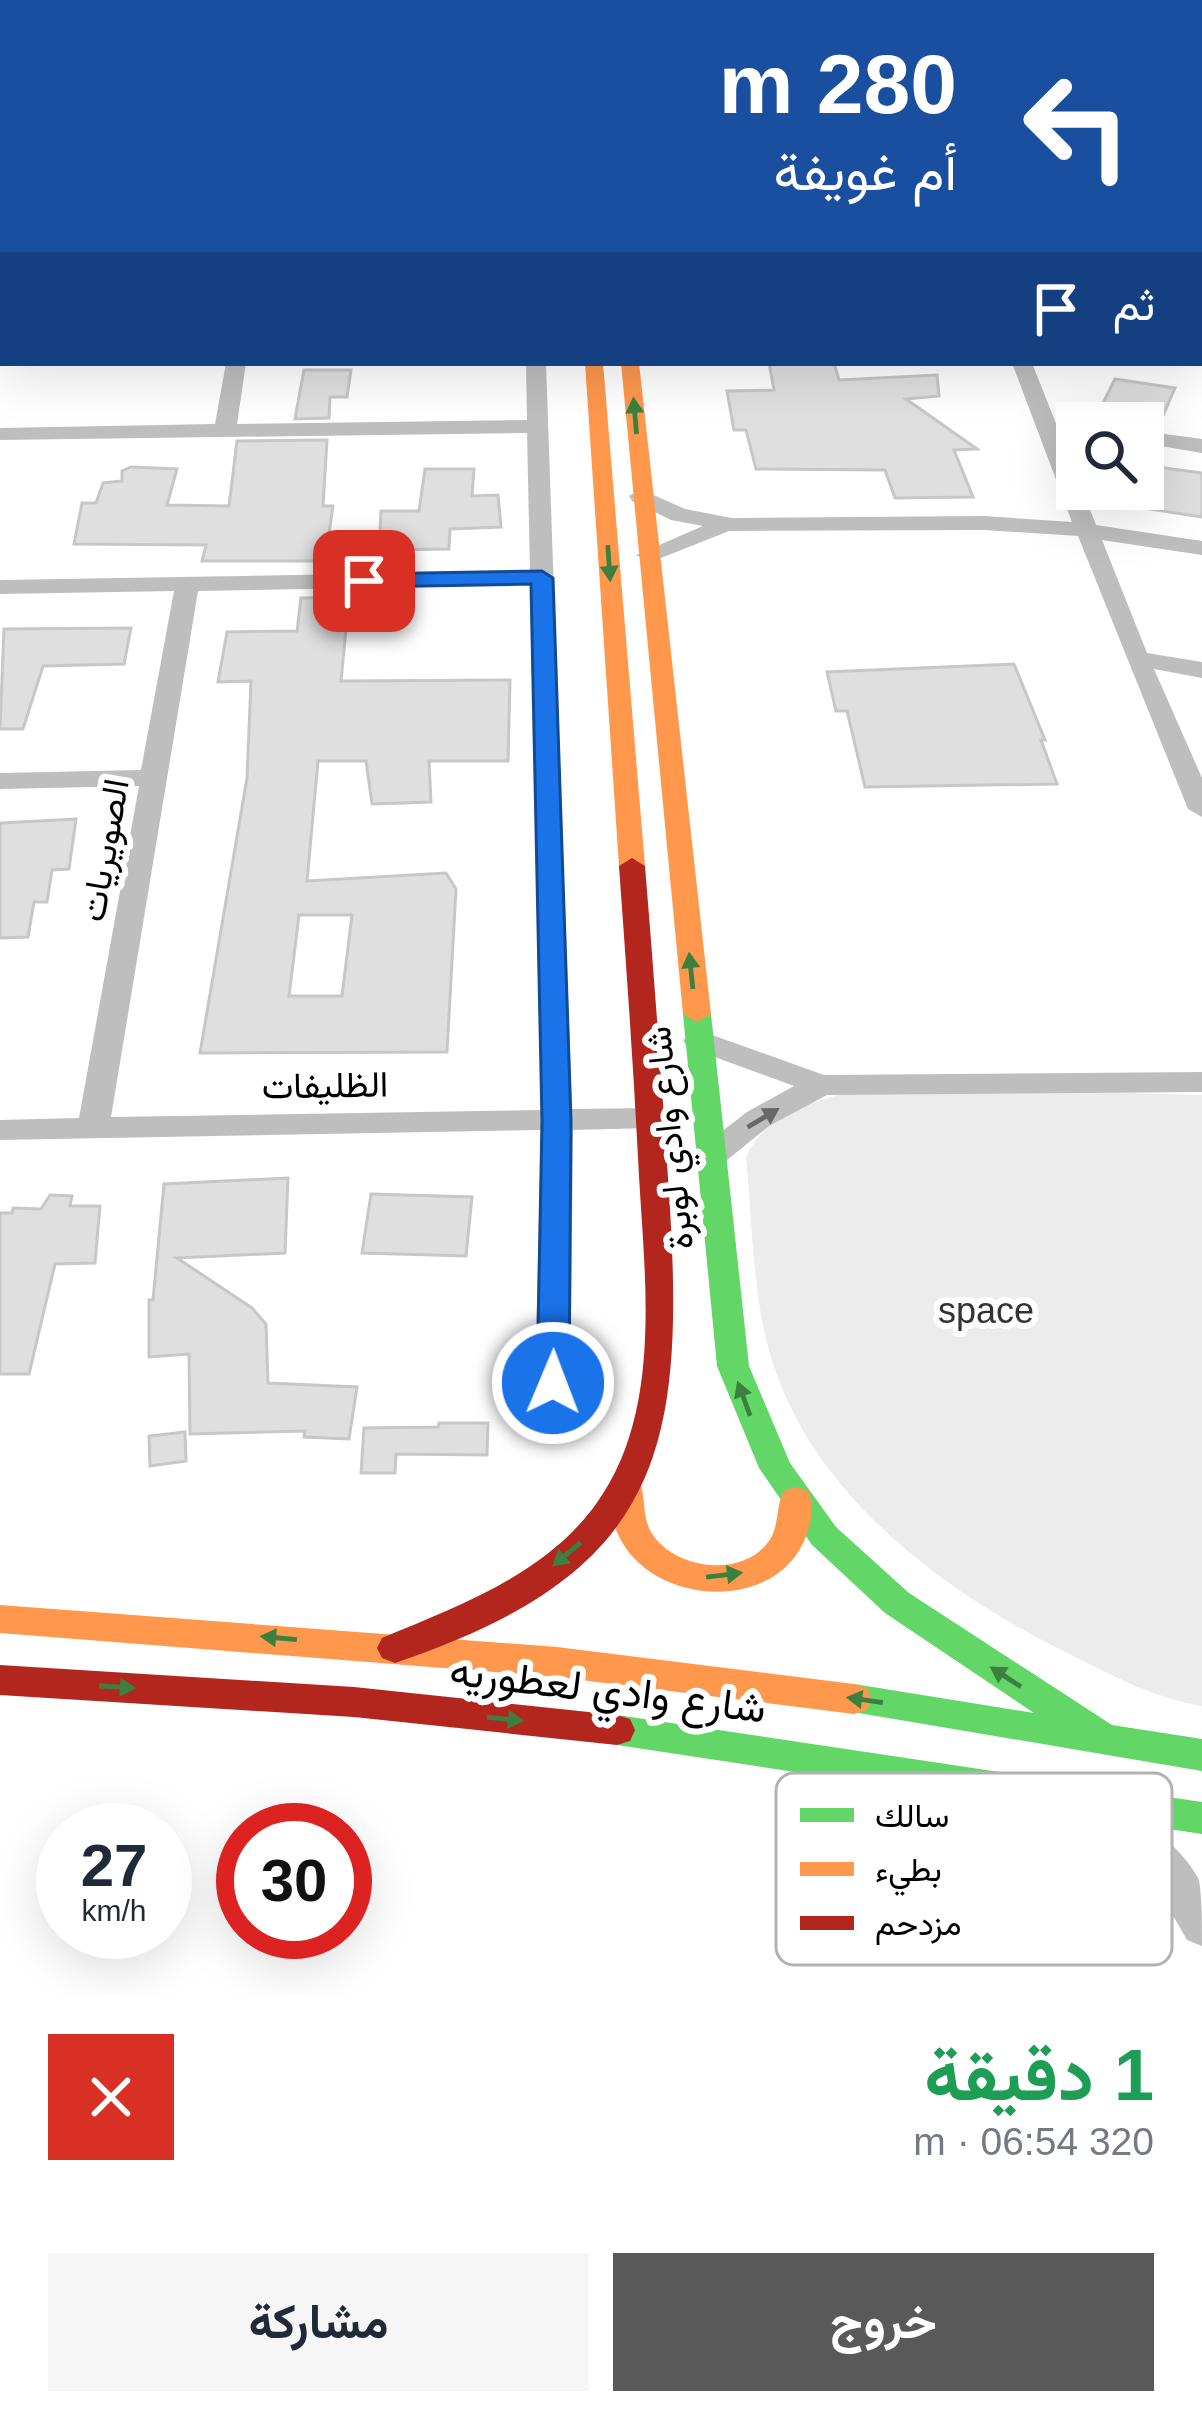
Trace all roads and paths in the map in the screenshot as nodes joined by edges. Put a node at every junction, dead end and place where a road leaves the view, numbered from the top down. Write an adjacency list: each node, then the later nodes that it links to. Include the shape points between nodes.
1 (236, 366): 9 (street)
2 (536, 366): 6 (street)
3 (594, 366): 29 (street, شارع وادي لوبرة, one-way to 29)
4 (630, 366): 13 (street, شارع وادي لوبرة, one-way to 4)
5 (1023, 366): 7 (street)
6 (536, 426): 9 (street); 18 (street)
7 (1048, 428): 8 (street); 15 (street)
8 (1056, 429)
9 (225, 430): 10 (street)
10 (0, 434)
11 (1164, 440): 12 (street)
12 (1202, 446)
13 (640, 496): 14 (street, via 679,515); 17 (street, شارع وادي لوبرة)
14 (732, 525): 15 (street, via 964,522); 17 (street)
15 (1084, 530): 16 (street); 21 (street)
16 (1202, 548)
17 (648, 555): 26 (street, شارع وادي لوبرة, one-way to 17)
18 (542, 578): 19 (street); 30 (street)
19 (187, 584): 20 (street); 23 (street, الصويريات)
20 (0, 587)
21 (1137, 659): 22 (street); 25 (street)
22 (1202, 670)
23 (153, 778): 24 (street); 31 (street, الصويريات)
24 (0, 781)
25 (1202, 809)
26 (698, 1040): 28 (street); 33 (street, شارع وادي لوبرة)
27 (1202, 1082): 28 (street)
28 (821, 1085): 33 (street, one-way to 28)
29 (651, 1118): 30 (street, الظليفات); 35 (street, شارع وادي لوبرة, via 660,1364 650,1424)
30 (557, 1121): 31 (street, الظليفات); 34 (street)
31 (93, 1127): 32 (street, الظليفات)
32 (0, 1130)
33 (710, 1157): 36 (street, شارع وادي لوبرة, one-way to 33, via 733,1366)
34 (552, 1427)
35 (626, 1487): 36 (street, one-way to 36, via 626,1526 640,1549 664,1568 695,1577 758,1568 781,1550); 38 (street, شارع وادي لوبرة, one-way to 38, via 595,1530 531,1582)
36 (796, 1501): 40 (street, شارع وادي لوبرة, one-way to 36, via 928,1623 836,1547)
37 (0, 1619): 38 (street, شارع وادي لعطوريه, one-way to 37)
38 (395, 1648): 40 (street, شارع وادي لعطوريه, one-way to 38, via 799,1691)
39 (0, 1679): 42 (street, شارع وادي لعطوريه, one-way to 42, via 356,1702)
40 (1105, 1739): 41 (street, شارع وادي لعطوريه)
41 (1202, 1755)
42 (921, 1773)
43 (1172, 1813): 44 (street, شارع وادي لعطوريه)
44 (1202, 1818)
45 (1172, 1875): 46 (street)
46 (1202, 1926)

